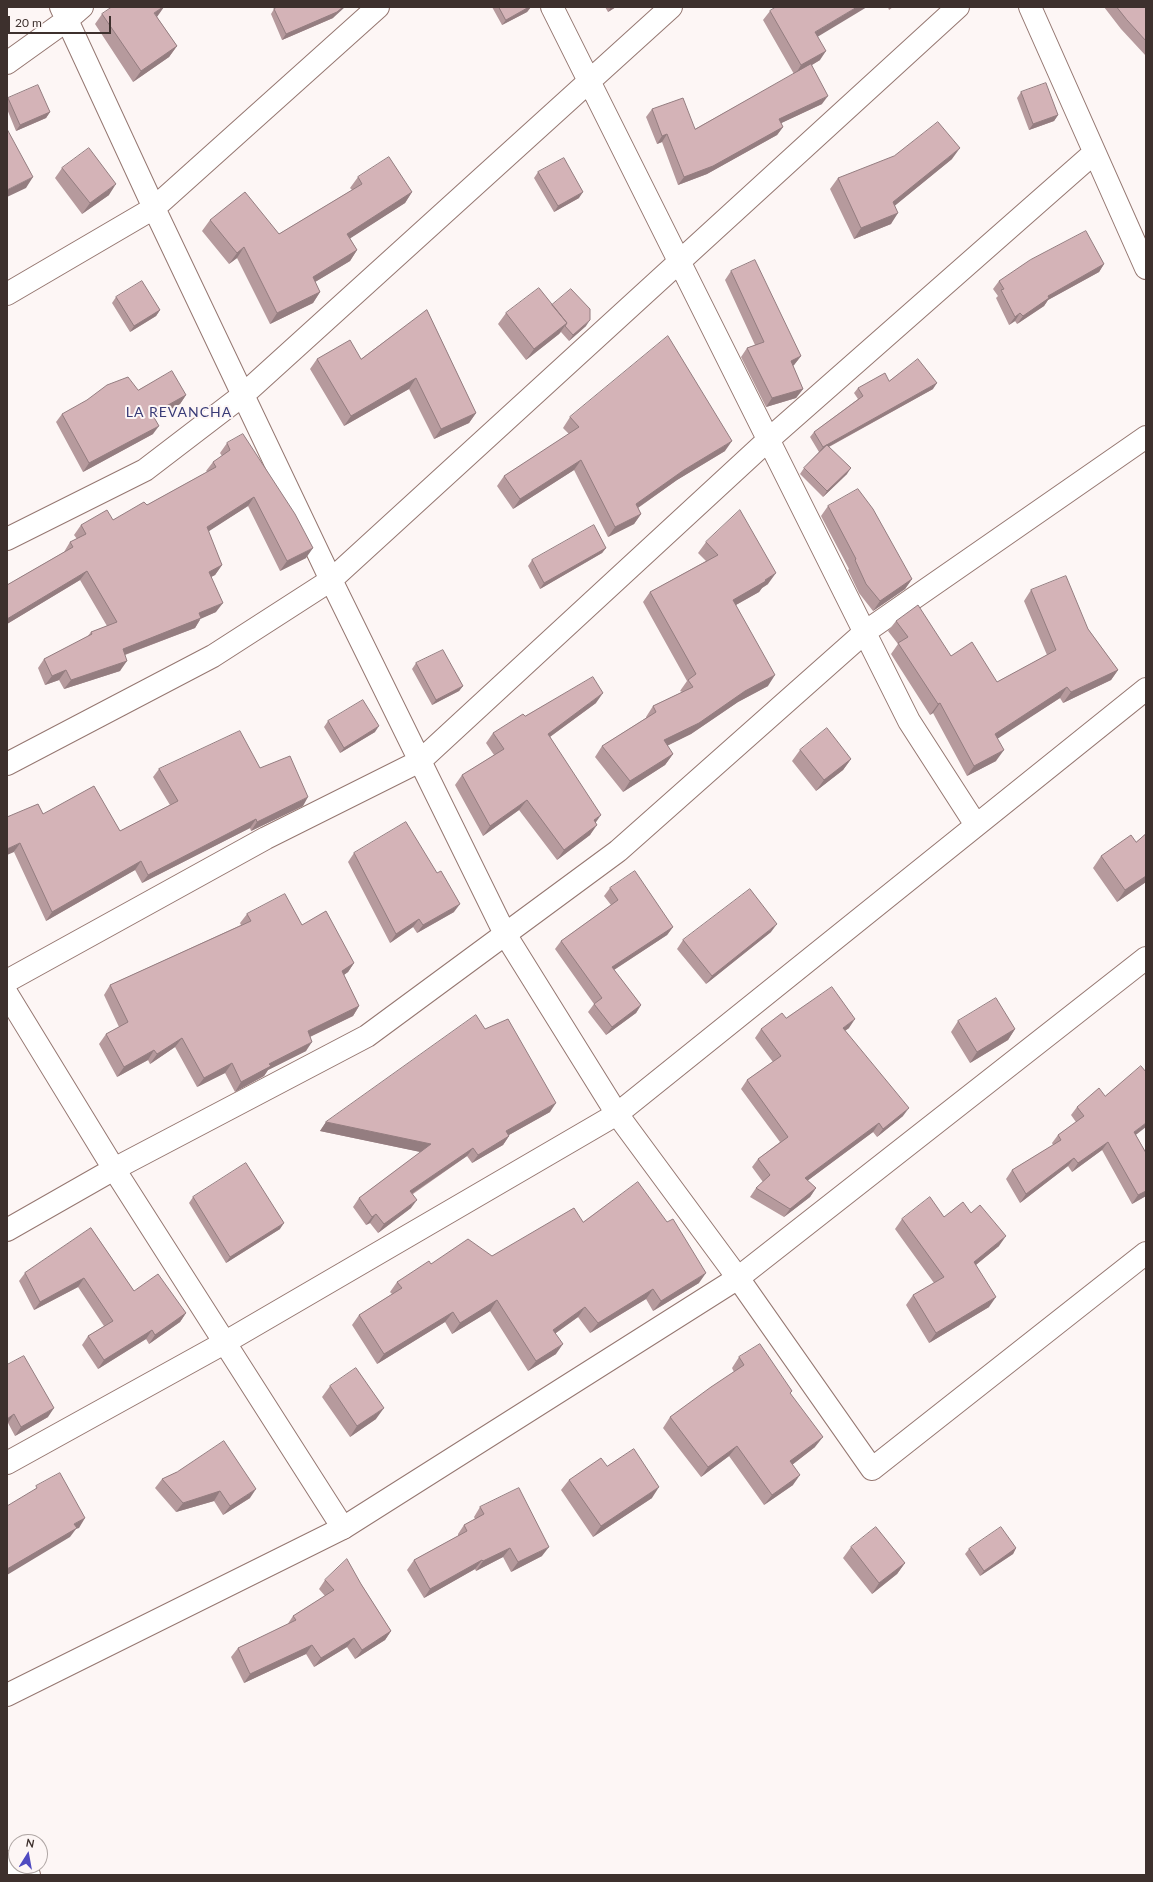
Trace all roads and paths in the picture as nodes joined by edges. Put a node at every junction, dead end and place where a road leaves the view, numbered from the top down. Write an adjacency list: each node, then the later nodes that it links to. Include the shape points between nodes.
1 (378, 7): 10 (street)
2 (552, 7): 8 (street)
3 (671, 7): 8 (street)
4 (958, 7): 11 (street)
5 (1030, 7): 9 (street)
6 (70, 11): 7 (street); 10 (street)
7 (7, 63)
8 (588, 81): 11 (street); 14 (street)
9 (1094, 154): 12 (street); 16 (street)
10 (154, 208): 13 (street); 14 (street)
11 (679, 262): 16 (street); 18 (street)
12 (1146, 268)
13 (7, 294)
14 (243, 395): 17 (street, via 145,470); 18 (street)
15 (1146, 437): 19 (street)
16 (768, 440): 19 (street); 21 (street)
17 (7, 539)
18 (331, 580): 21 (street); 22 (street, via 213,656)
19 (866, 632): 23 (street, via 909,721); 24 (street, via 618,851)
20 (1146, 689): 23 (street)
21 (420, 761): 24 (street); 26 (street, via 266,838)
22 (7, 764)
23 (976, 825): 28 (street)
24 (505, 934): 28 (street); 29 (street, via 367,1036)
25 (1146, 958): 32 (street)
26 (7, 981)
27 (7, 994): 29 (street)
28 (617, 1114): 32 (street); 33 (street)
29 (114, 1169): 30 (street); 33 (street)
30 (7, 1230)
31 (1146, 1253): 32 (street, via 872,1469)
32 (738, 1278): 35 (street)
33 (224, 1343): 34 (street); 35 (street)
34 (7, 1463)
35 (343, 1528): 36 (street)
36 (7, 1695)
37 (7, 1862): 38 (street)
38 (29, 1875)

